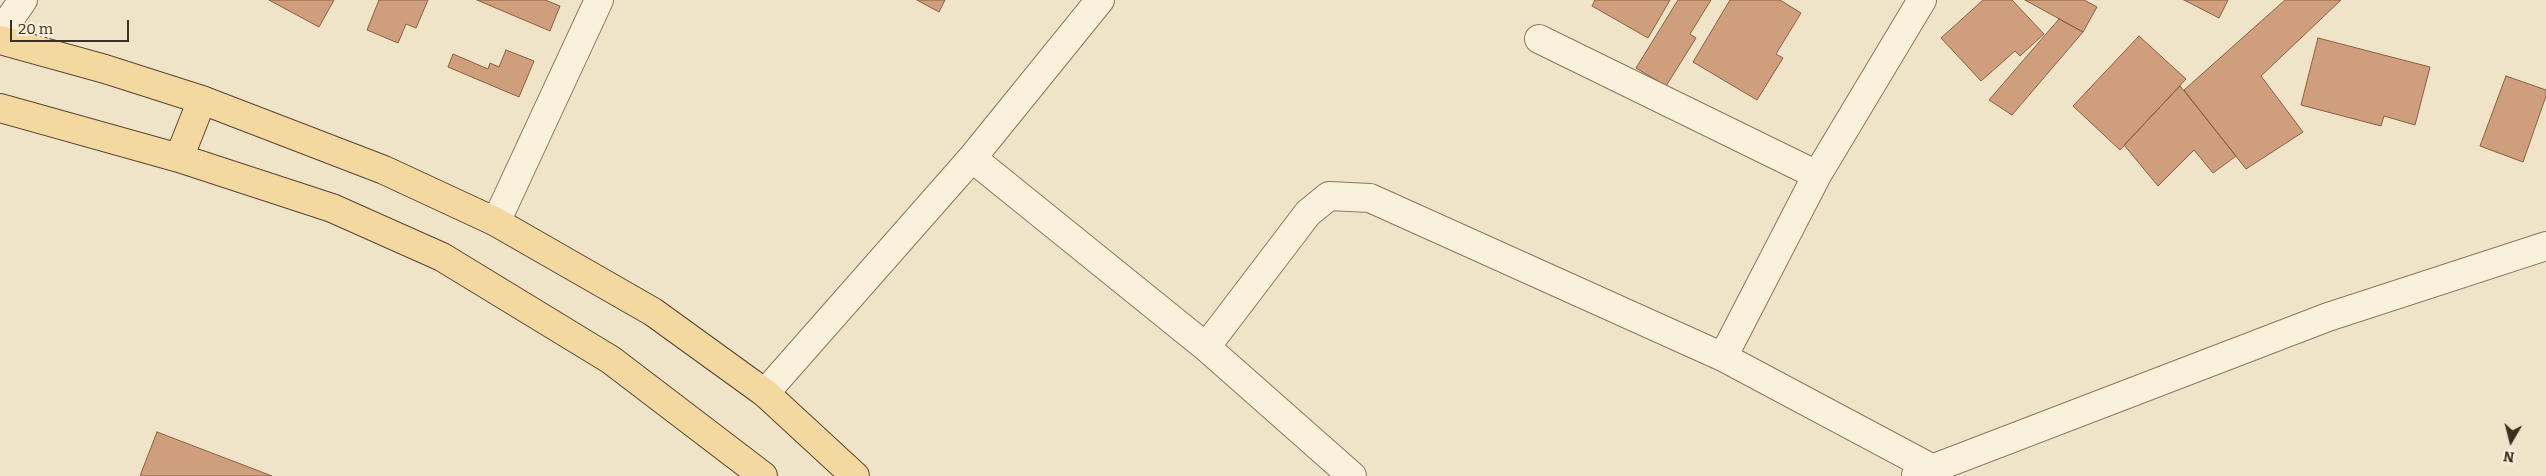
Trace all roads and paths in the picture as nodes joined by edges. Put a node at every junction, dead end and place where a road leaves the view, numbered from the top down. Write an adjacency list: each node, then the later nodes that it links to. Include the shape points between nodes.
1 (23, 0): 5 (street)
2 (599, 0): 13 (street)
3 (1100, 0): 11 (street)
4 (1922, 0): 12 (street)
5 (0, 33)
6 (1539, 39): 12 (street)
7 (0, 40): 8 (main road)
8 (202, 100): 10 (main road); 13 (main road, via 384,170)
9 (0, 108): 10 (main road)
10 (179, 158): 19 (main road, via 332,208 442,256 611,360)
11 (972, 158): 15 (street); 17 (street)
12 (1817, 175): 16 (street)
13 (496, 222): 17 (main road, via 653,312)
14 (2546, 246): 18 (street, via 2328,317)
15 (1206, 347): 16 (street, via 1308,213 1329,196 1370,198); 21 (street)
16 (1723, 357): 18 (street)
17 (765, 393): 20 (main road)
18 (1922, 473)
19 (764, 476)
20 (855, 476)
21 (1352, 476)

